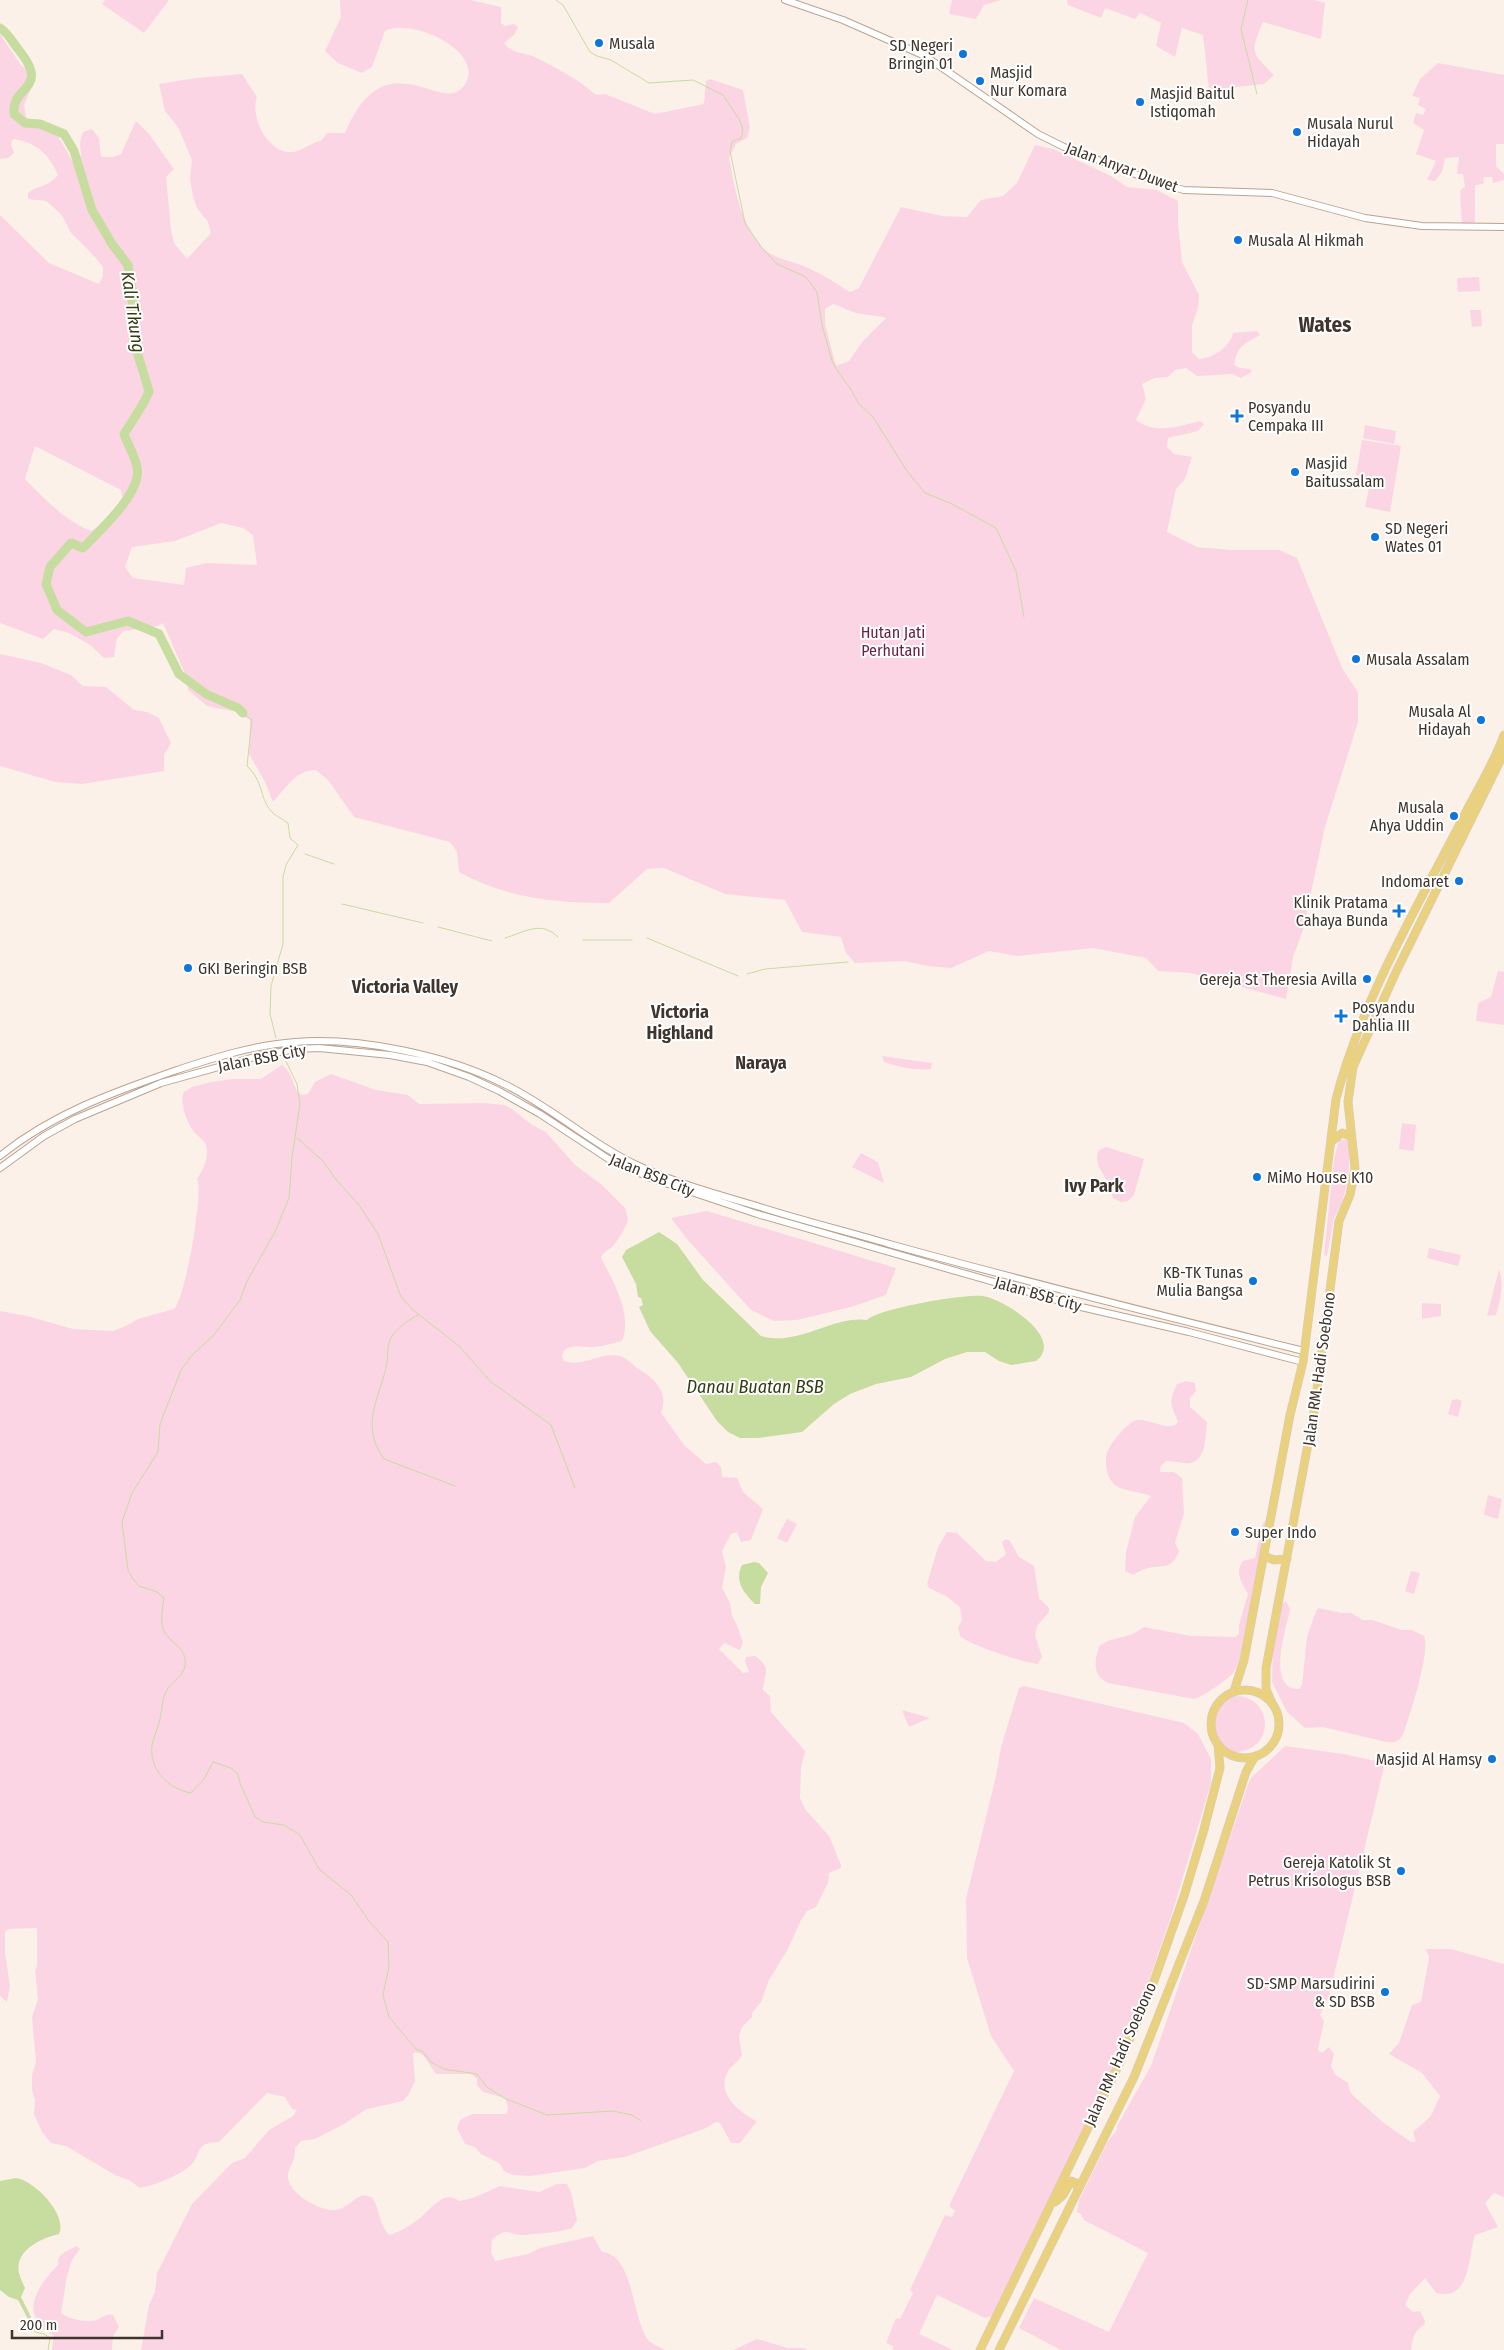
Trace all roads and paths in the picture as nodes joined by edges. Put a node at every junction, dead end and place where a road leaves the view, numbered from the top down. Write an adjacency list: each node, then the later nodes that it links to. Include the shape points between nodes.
1 (785, 0): 2 (street, Jalan Anyar Duwet, via 843,20 925,56 1030,128 1064,147 1156,182 1184,190 1272,193 1366,218 1422,226)
2 (1504, 227)
3 (1504, 735): 5 (main road, via 1494,761)
4 (1504, 753): 6 (main road)
5 (1386, 970): 6 (main road); 7 (main road)
6 (1396, 972): 7 (main road)
7 (1362, 1034): 8 (main road, Jalan RM. Hadi Soebono, via 1349,1082); 9 (main road, Jalan RM. Hadi Soebono, via 1344,1068 1336,1098)
8 (1350, 1136): 9 (main road, via 1342,1133); 15 (main road, Jalan RM. Hadi Soebono, via 1355,1168 1350,1195 1339,1221 1314,1412)
9 (1331, 1142): 12 (main road, Jalan RM. Hadi Soebono)
10 (0, 1156): 12 (street, Jalan BSB City, via 69,1110 221,1056 299,1042 391,1049 437,1059 505,1084 619,1156 674,1180 760,1208 997,1273)
11 (0, 1168): 13 (street, Jalan BSB City, via 44,1136 75,1119 161,1083 296,1049 390,1055 427,1062 469,1077 540,1114 610,1160 653,1179 757,1214 1081,1307)
12 (1304, 1351): 13 (main road, Jalan RM. Hadi Soebono)
13 (1303, 1362): 14 (main road, Jalan RM. Hadi Soebono)
14 (1264, 1556): 15 (main road, via 1274,1560); 16 (main road, Jalan RM. Hadi Soebono)
15 (1287, 1559): 17 (main road, Jalan RM. Hadi Soebono, via 1266,1668 1266,1689)
16 (1234, 1692): 17 (main road, via 1255,1691); 18 (main road, Jalan RM. Hadi Soebono, via 1217,1703 1212,1712 1212,1731)
17 (1272, 1703): 19 (main road, Jalan RM. Hadi Soebono, via 1279,1720 1276,1739 1264,1752)
18 (1218, 1745): 19 (main road, via 1234,1756); 21 (main road, Jalan RM. Hadi Soebono, via 1220,1768 1203,1833 1154,1981 1120,2062)
19 (1254, 1756): 20 (main road, Jalan RM. Hadi Soebono, via 1204,1900 1134,2077)
20 (1078, 2190): 21 (main road, via 1076,2183 1071,2181); 23 (main road, Jalan RM. Hadi Soebono)
21 (1053, 2203): 22 (main road, Jalan RM. Hadi Soebono)
22 (980, 2350)
23 (999, 2350)

